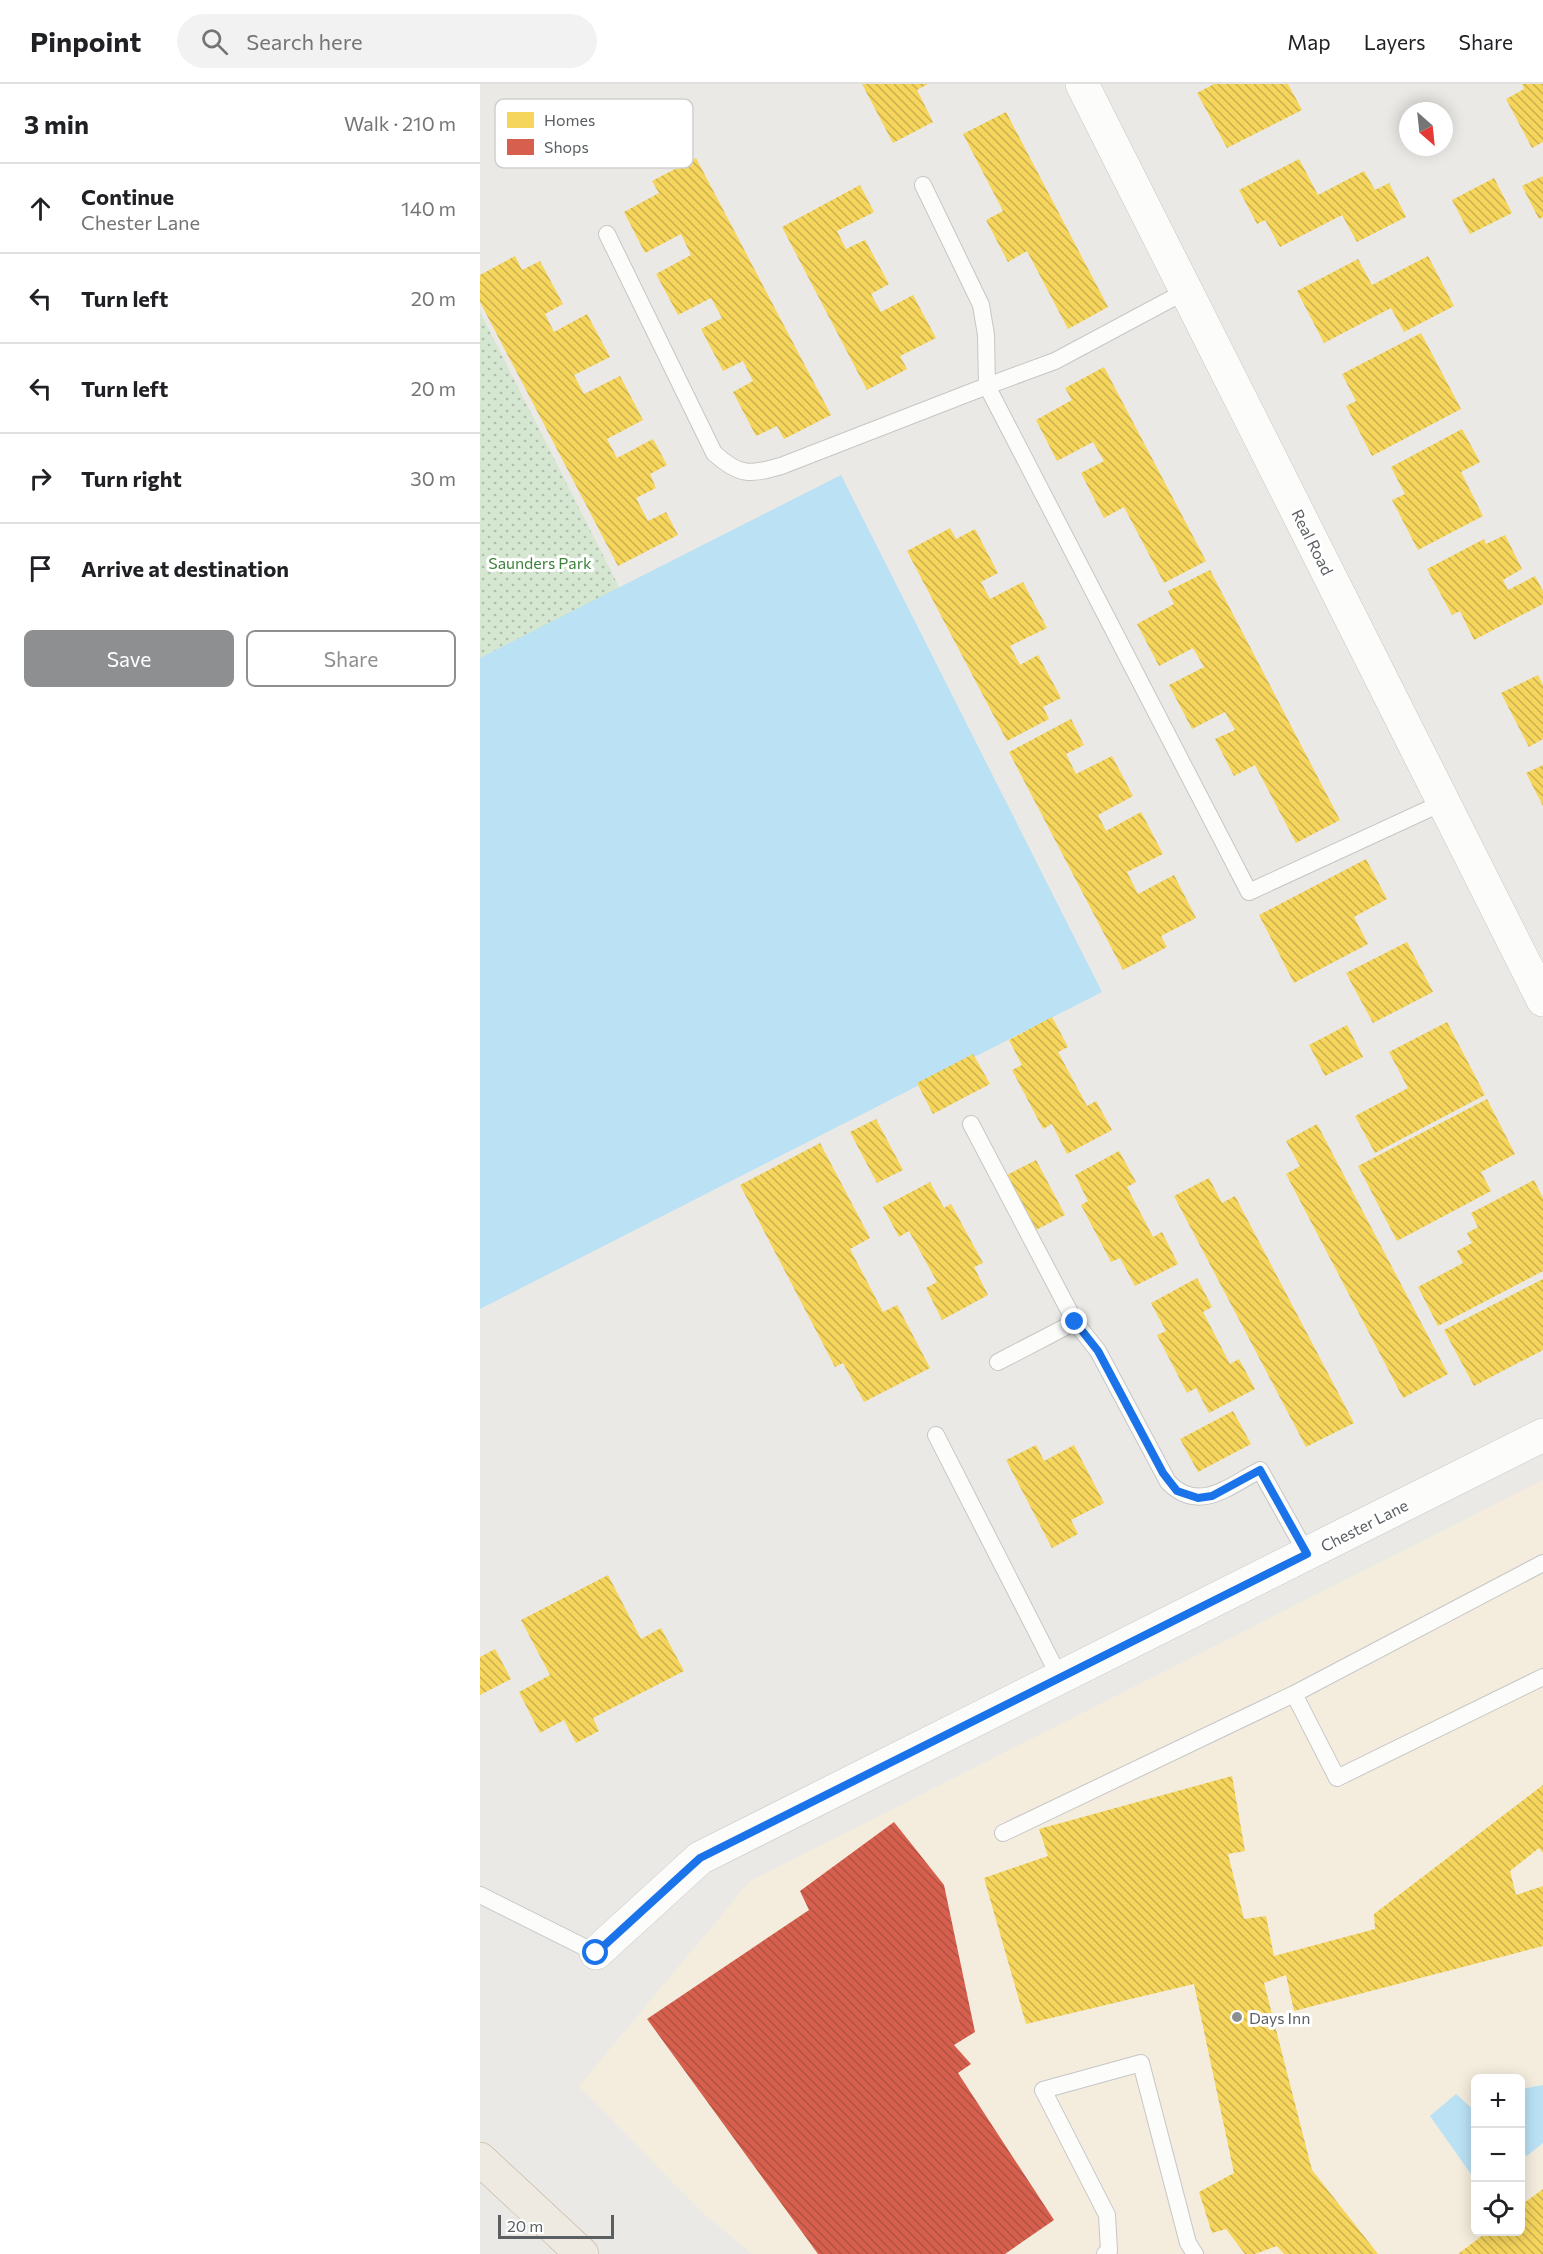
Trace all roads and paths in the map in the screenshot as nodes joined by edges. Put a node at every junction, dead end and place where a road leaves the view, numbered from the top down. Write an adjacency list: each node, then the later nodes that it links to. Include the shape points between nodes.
1 (1082, 84): 4 (street, Real Road)
2 (923, 185): 5 (lane, via 981,304)
3 (607, 234): 5 (lane, via 714,453 731,468 754,474 781,466)
4 (1186, 291): 5 (lane, via 1055,361); 6 (street, Real Road)
5 (987, 386): 6 (lane, via 1249,892)
6 (1444, 802): 7 (street, Real Road)
7 (1543, 1000)
8 (970, 1124): 9 (lane)
9 (1075, 1322): 10 (lane); 13 (lane, via 1098,1351 1163,1473 1177,1491 1198,1498 1212,1496 1260,1470)
10 (998, 1362)
11 (936, 1435): 16 (lane)
12 (1543, 1435): 13 (street, Chester Lane)
13 (1307, 1554): 16 (street, Chester Lane)
14 (1543, 1563): 17 (lane)
15 (1543, 1677): 17 (lane, via 1337,1778)
16 (1060, 1678): 20 (street, Chester Lane, via 700,1858)
17 (1294, 1694): 18 (lane)
18 (1003, 1833)
19 (480, 1895): 20 (lane)
20 (596, 1953)
21 (480, 2159): 22 (highway)
22 (582, 2254)
23 (1105, 2254): 24 (lane, via 1110,2251 1107,2215 1043,2090 1141,2063 1188,2243)
24 (1195, 2254)

